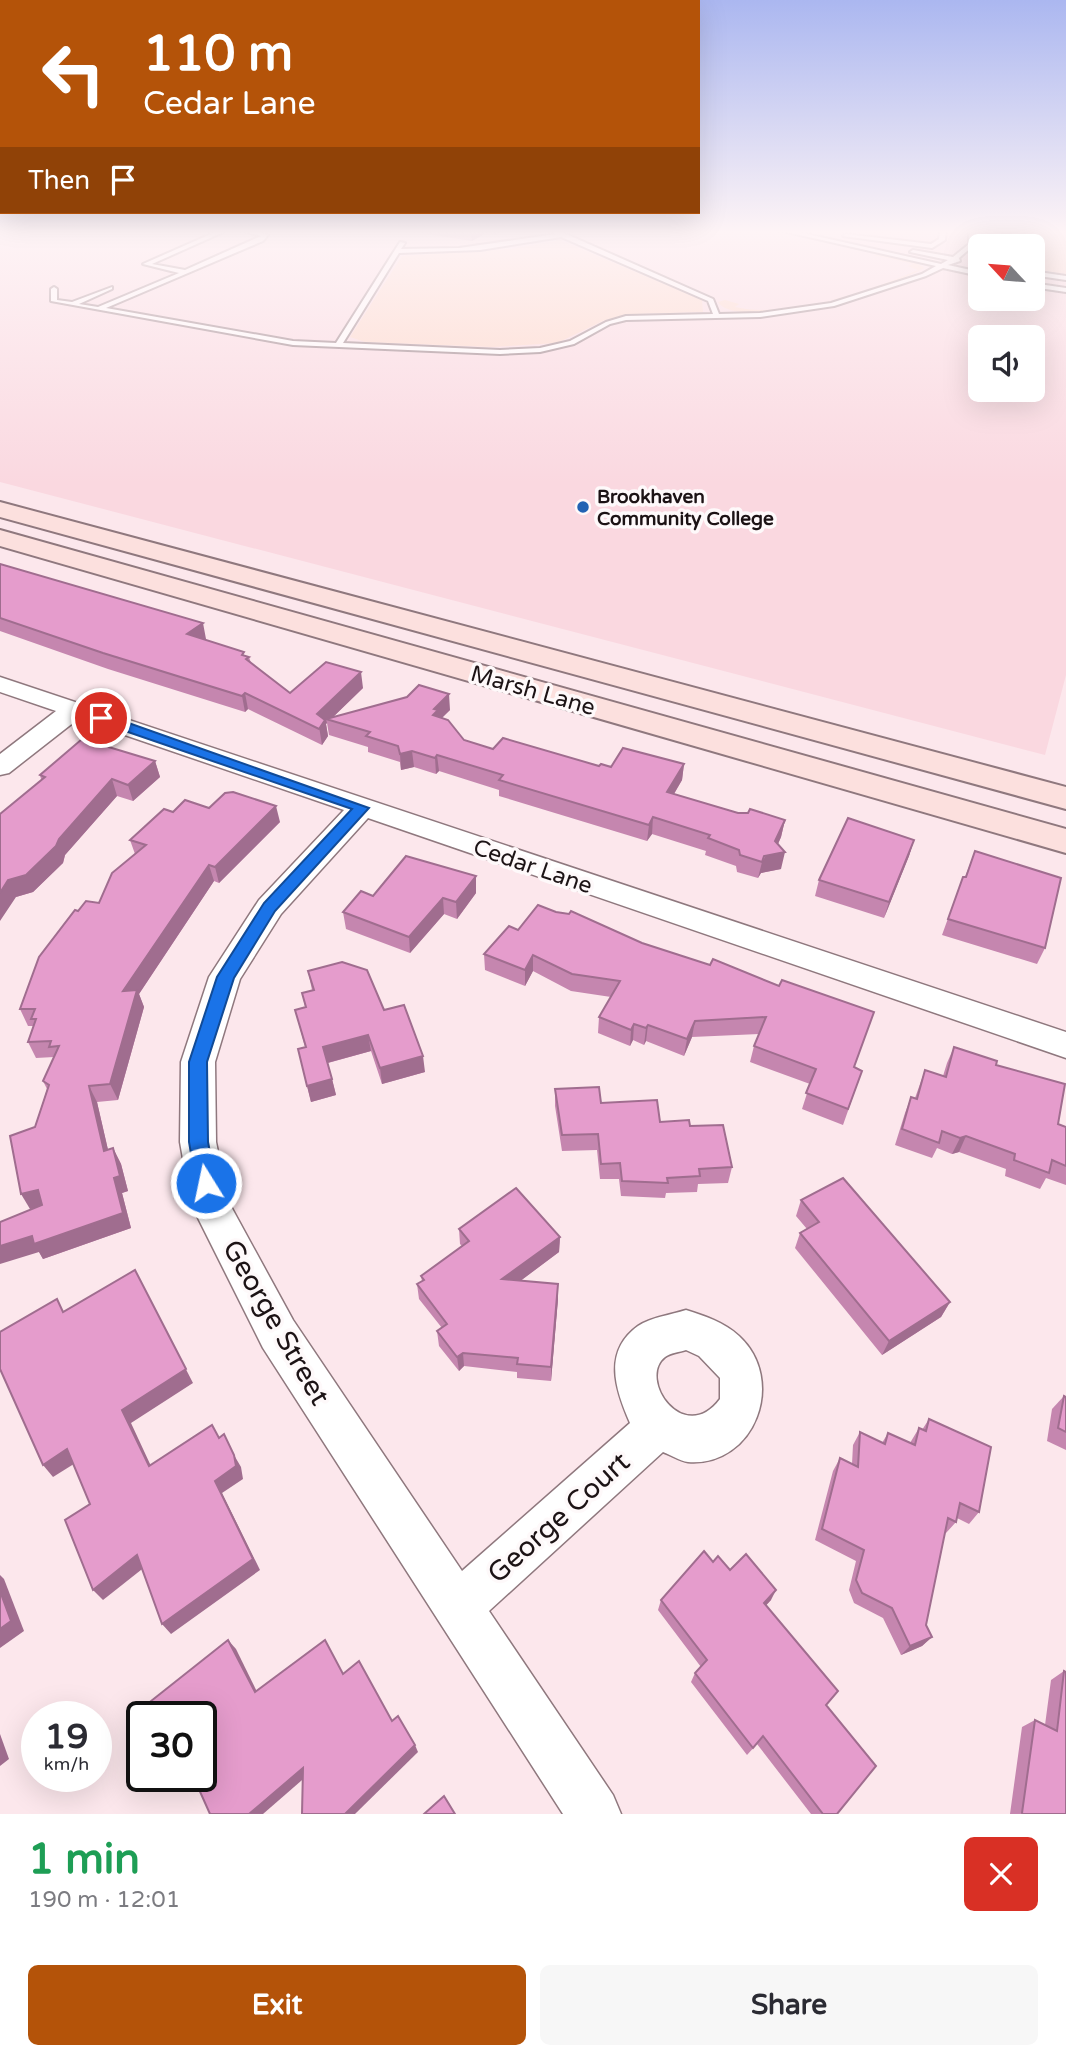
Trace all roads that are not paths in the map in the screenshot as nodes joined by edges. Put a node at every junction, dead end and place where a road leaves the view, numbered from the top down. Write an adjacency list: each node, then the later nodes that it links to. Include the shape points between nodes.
1 (130, 315): 5 (lane, via 262,339)
2 (357, 315): 5 (lane)
3 (757, 315): 4 (lane)
4 (717, 317): 5 (lane, via 626,318 572,343 540,351)
5 (338, 345)
6 (0, 509): 11 (main road, Marsh Lane)
7 (0, 538): 13 (main road, Marsh Lane)
8 (0, 684): 9 (street, Cedar Lane)
9 (75, 709): 10 (street); 12 (street, Cedar Lane)
10 (0, 767)
11 (1066, 798)
12 (362, 808): 14 (street, Cedar Lane); 16 (street, George Street, via 270,907 225,977 198,1062 198,1142 210,1204 278,1334)
13 (1066, 841)
14 (1066, 1045)
15 (659, 1427): 16 (street, George Court)
16 (457, 1607): 17 (street, George Street)
17 (594, 1814)

